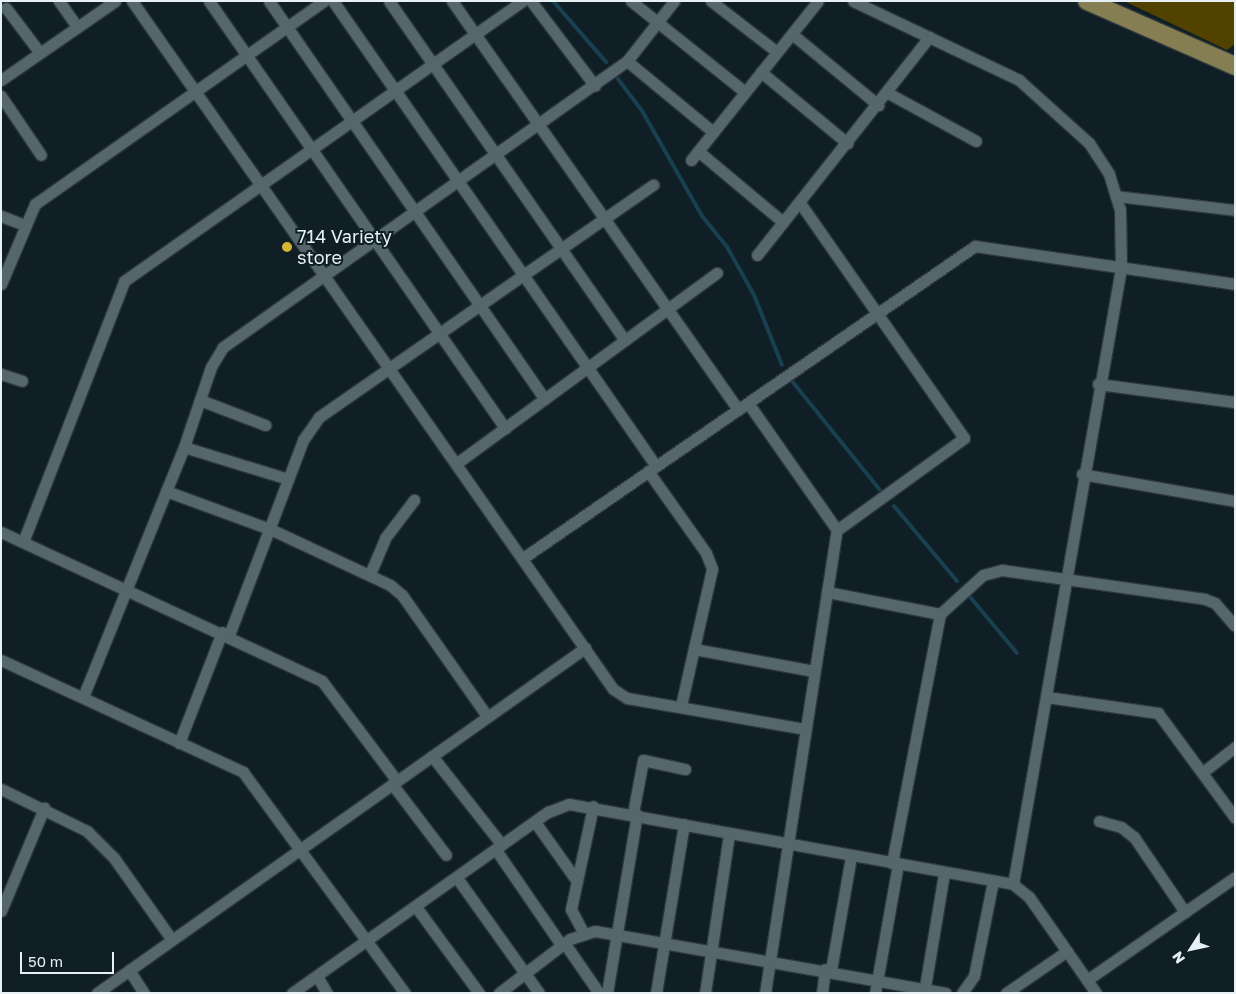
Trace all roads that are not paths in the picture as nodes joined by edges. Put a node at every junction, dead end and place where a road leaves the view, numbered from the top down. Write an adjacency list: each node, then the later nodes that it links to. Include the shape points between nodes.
1 (59, 1): 20 (street)
2 (115, 1): 20 (street)
3 (132, 1): 35 (street)
4 (209, 1): 27 (street)
5 (269, 1): 21 (street)
6 (324, 1): 21 (street)
7 (333, 1): 34 (street)
8 (389, 1): 29 (street)
9 (452, 1): 22 (street)
10 (523, 1): 22 (street)
11 (531, 1): 33 (street)
12 (631, 1): 19 (street)
13 (674, 1): 19 (street)
14 (711, 1): 25 (street)
15 (818, 1): 23 (street)
16 (853, 1): 24 (street)
17 (1087, 1): 30 (main road)
18 (6, 8): 26 (street)
19 (658, 22): 28 (street); 36 (street)
20 (77, 27): 26 (street)
21 (287, 27): 27 (street); 40 (street)
22 (475, 34): 29 (street); 41 (street)
23 (792, 34): 25 (street); 39 (street)
24 (929, 37): 37 (street); 51 (street, via 1020,80 1056,110 1089,143 1109,174)
25 (777, 52): 31 (street)
26 (40, 53): 32 (street)
27 (246, 55): 35 (street); 45 (street)
28 (628, 61): 33 (street); 42 (street)
29 (432, 64): 34 (street); 47 (street)
30 (1235, 66)
31 (761, 72): 36 (street); 44 (street)
32 (1, 80)
33 (595, 86): 41 (street)
34 (395, 90): 40 (street); 48 (street)
35 (195, 91): 49 (street); 58 (street, via 35,204)
36 (745, 92): 42 (street)
37 (888, 93): 39 (street); 43 (street)
38 (1, 96): 46 (street)
39 (878, 105): 44 (street)
40 (351, 120): 45 (street); 54 (street)
41 (538, 124): 47 (street); 56 (street)
42 (713, 132): 57 (street, via 694,155)
43 (976, 141)
44 (846, 143): 52 (street)
45 (311, 148): 49 (street); 59 (street)
46 (42, 155)
47 (496, 155): 48 (street); 60 (street)
48 (458, 182): 54 (street); 64 (street)
49 (260, 183): 65 (street); 96 (street, via 124,282)
50 (653, 185): 56 (street)
51 (1116, 196): 53 (street); 62 (street)
52 (800, 203): 57 (street); 70 (street)
53 (1235, 210)
54 (415, 212): 59 (street); 68 (street)
55 (1, 216): 58 (street)
56 (604, 219): 60 (street); 69 (street)
57 (784, 222): 61 (street)
58 (24, 225): 66 (street)
59 (375, 240): 65 (street); 71 (street)
60 (561, 248): 64 (street); 72 (street)
61 (757, 254)
62 (1121, 268): 67 (street); 70 (street, via 975,246); 77 (street)
63 (717, 273): 69 (street)
64 (522, 275): 68 (street); 74 (street)
65 (325, 276): 73 (street); 79 (street, via 223,347)
66 (1, 284)
67 (1235, 284)
68 (479, 304): 71 (street); 78 (street)
69 (668, 309): 72 (street); 82 (street)
70 (877, 312): 81 (street); 94 (street, via 964,438)
71 (439, 332): 73 (street); 84 (street)
72 (625, 340): 74 (street)
73 (389, 366): 86 (street); 89 (street, via 319,417 303,440)
74 (587, 368): 78 (street); 87 (street)
75 (1, 374): 76 (street)
76 (22, 381)
77 (1098, 384): 80 (street); 88 (street)
78 (545, 398): 84 (street)
79 (200, 400): 83 (street); 85 (street)
80 (1235, 402)
81 (748, 403): 82 (street); 94 (street)
82 (738, 410): 87 (street)
83 (265, 425)
84 (505, 428): 86 (street)
85 (184, 447): 89 (street); 90 (street)
86 (457, 463): 97 (street)
87 (652, 469): 97 (street); 106 (street, via 710,562)
88 (1082, 474): 92 (street); 99 (street)
89 (288, 479): 93 (street)
90 (166, 491): 93 (street); 100 (street)
91 (414, 500): 98 (street, via 385,538)
92 (1235, 501)
93 (270, 529): 98 (street); 104 (street)
94 (837, 530): 101 (street)
95 (1, 532): 96 (street)
96 (23, 542): 100 (street)
97 (523, 558): 105 (street)
98 (370, 574): 112 (street, via 402,595)
99 (1064, 578): 102 (street, via 993,571 968,586); 103 (street, via 1215,603); 110 (street)
100 (125, 591): 104 (street); 109 (street)
101 (827, 592): 102 (street); 108 (street)
102 (940, 614): 134 (street)
103 (1235, 626)
104 (226, 633): 114 (street); 119 (street, via 330,687)
105 (585, 648): 111 (street, via 620,696); 112 (street)
106 (694, 650): 108 (street); 111 (street)
107 (1, 660): 109 (street)
108 (814, 672): 113 (street)
109 (83, 697): 114 (street)
110 (1047, 697): 118 (street, via 1158,713); 140 (street)
111 (681, 705): 113 (street)
112 (487, 716): 116 (street)
113 (804, 730): 129 (street)
114 (179, 743): 131 (street, via 243,772)
115 (1235, 747): 118 (street)
116 (432, 756): 119 (street); 130 (street)
117 (685, 769): 123 (street, via 643,760)
118 (1203, 772): 124 (street)
119 (394, 783): 131 (street); 132 (street)
120 (1, 789): 122 (street)
121 (592, 806): 123 (street); 126 (street, via 558,806); 138 (street)
122 (44, 808): 142 (street); 146 (street, via 100,843)
123 (635, 814): 127 (street); 145 (street)
124 (1235, 818)
125 (1098, 821): 143 (street, via 1121,827 1134,837)
126 (535, 822): 130 (street); 138 (street)
127 (684, 824): 128 (street); 147 (street)
128 (729, 834): 129 (street); 150 (street)
129 (787, 845): 133 (street); 152 (street)
130 (499, 848): 137 (street); 149 (street)
131 (302, 849): 146 (street); 148 (street)
132 (446, 855)
133 (851, 857): 134 (street); 154 (street)
134 (895, 864): 135 (street); 157 (street)
135 (944, 874): 139 (street); 159 (street)
136 (1235, 877): 143 (street)
137 (457, 878): 141 (street); 155 (street)
138 (577, 881): 144 (street, via 571,909)
139 (993, 881): 140 (street); 177 (street, via 974,976)
140 (1013, 884): 151 (street, via 1029,897)
141 (416, 907): 148 (street); 166 (street)
142 (1, 911)
143 (1185, 912): 158 (street)
144 (583, 932): 145 (street); 149 (street)
145 (618, 934): 147 (street); 170 (street)
146 (172, 940): 153 (street)
147 (665, 941): 150 (street); 171 (street)
148 (367, 942): 156 (street); 165 (street)
149 (564, 945): 155 (street); 169 (street)
150 (712, 949): 152 (street); 172 (street)
151 (1067, 951): 158 (street); 178 (street)
152 (770, 960): 154 (street); 173 (street)
153 (129, 970): 161 (street); 162 (street)
154 (828, 970): 157 (street); 174 (street)
155 (525, 974): 167 (street); 168 (street)
156 (317, 976): 163 (street); 164 (street)
157 (878, 979): 159 (street); 175 (street)
158 (1087, 980): 160 (street)
159 (925, 987): 176 (street)
160 (1095, 992)
161 (96, 993)
162 (144, 993)
163 (292, 993)
164 (328, 993)
165 (405, 993)
166 (479, 993)
167 (499, 993)
168 (539, 993)
169 (599, 993)
170 (608, 993)
171 (656, 993)
172 (705, 993)
173 (766, 993)
174 (822, 993)
175 (875, 993)
176 (946, 993)
177 (962, 993)
178 (1006, 993)

